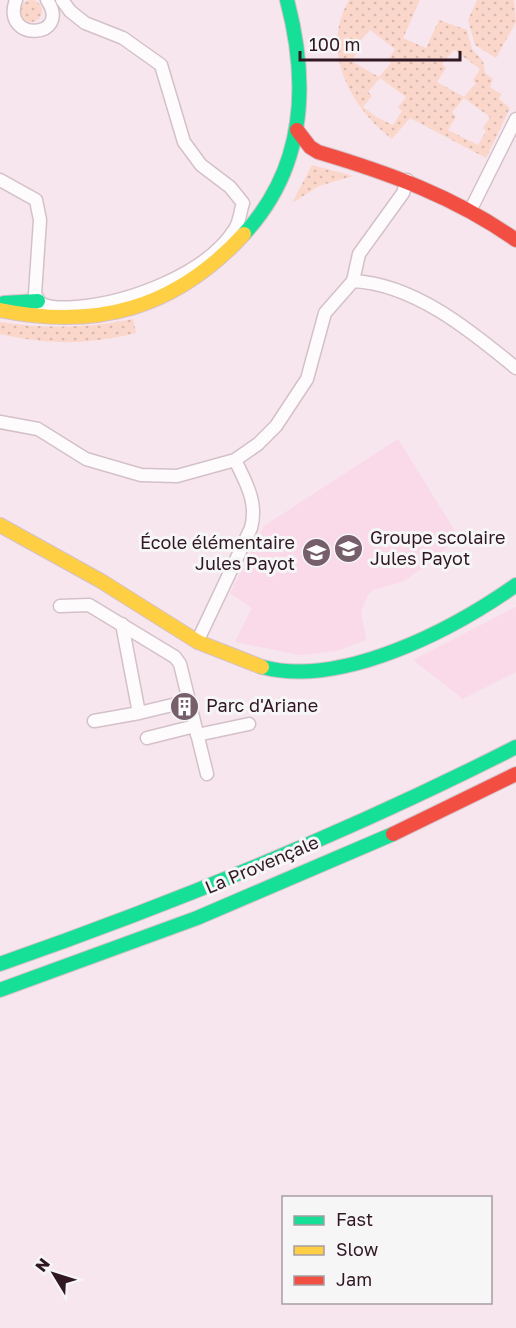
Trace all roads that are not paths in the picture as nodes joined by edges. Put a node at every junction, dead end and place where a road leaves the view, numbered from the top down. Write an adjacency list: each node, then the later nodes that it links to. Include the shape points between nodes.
1 (16, 0): 3 (street, via 13,21 30,32 48,24)
2 (287, 0): 5 (main road, via 300,62)
3 (55, 1): 13 (street, via 85,23 123,38 161,65 184,142 201,165 230,187 243,203 235,229 225,241 173,280 102,304 51,307)
4 (516, 119): 10 (street)
5 (297, 130): 6 (main road); 7 (main road)
6 (318, 152): 7 (main road); 9 (main road)
7 (290, 153): 15 (main road, via 273,196 250,230 214,264 172,291 147,303 97,316 61,319)
8 (0, 180): 13 (street, via 36,200 40,220)
9 (407, 180): 10 (main road); 12 (street, via 398,200 359,254)
10 (471, 209): 11 (main road)
11 (516, 240)
12 (353, 280): 16 (street, via 376,282 428,304); 18 (street, via 325,313 315,356 302,388 276,426)
13 (37, 298): 14 (main road, via 33,303)
14 (0, 302)
15 (0, 310)
16 (516, 368)
17 (0, 422): 18 (street, via 38,429 86,459 141,475 177,476)
18 (235, 460): 23 (street, via 255,512)
19 (0, 525): 23 (main road, via 80,569)
20 (516, 585): 23 (main road, via 482,607 384,656 317,671 290,672 225,656)
21 (60, 606): 22 (street, via 89,605)
22 (122, 624): 24 (street, via 175,657); 25 (street)
23 (197, 642)
24 (189, 701): 25 (street); 28 (street)
25 (139, 713): 26 (street)
26 (94, 721)
27 (249, 724): 28 (street)
28 (196, 731): 29 (street); 31 (street)
29 (147, 738)
30 (516, 747): 33 (main road, La Provençale, via 371,818 261,866)
31 (207, 774)
32 (516, 774): 34 (main road, La Provençale, via 274,887)
33 (0, 964)
34 (0, 990)

